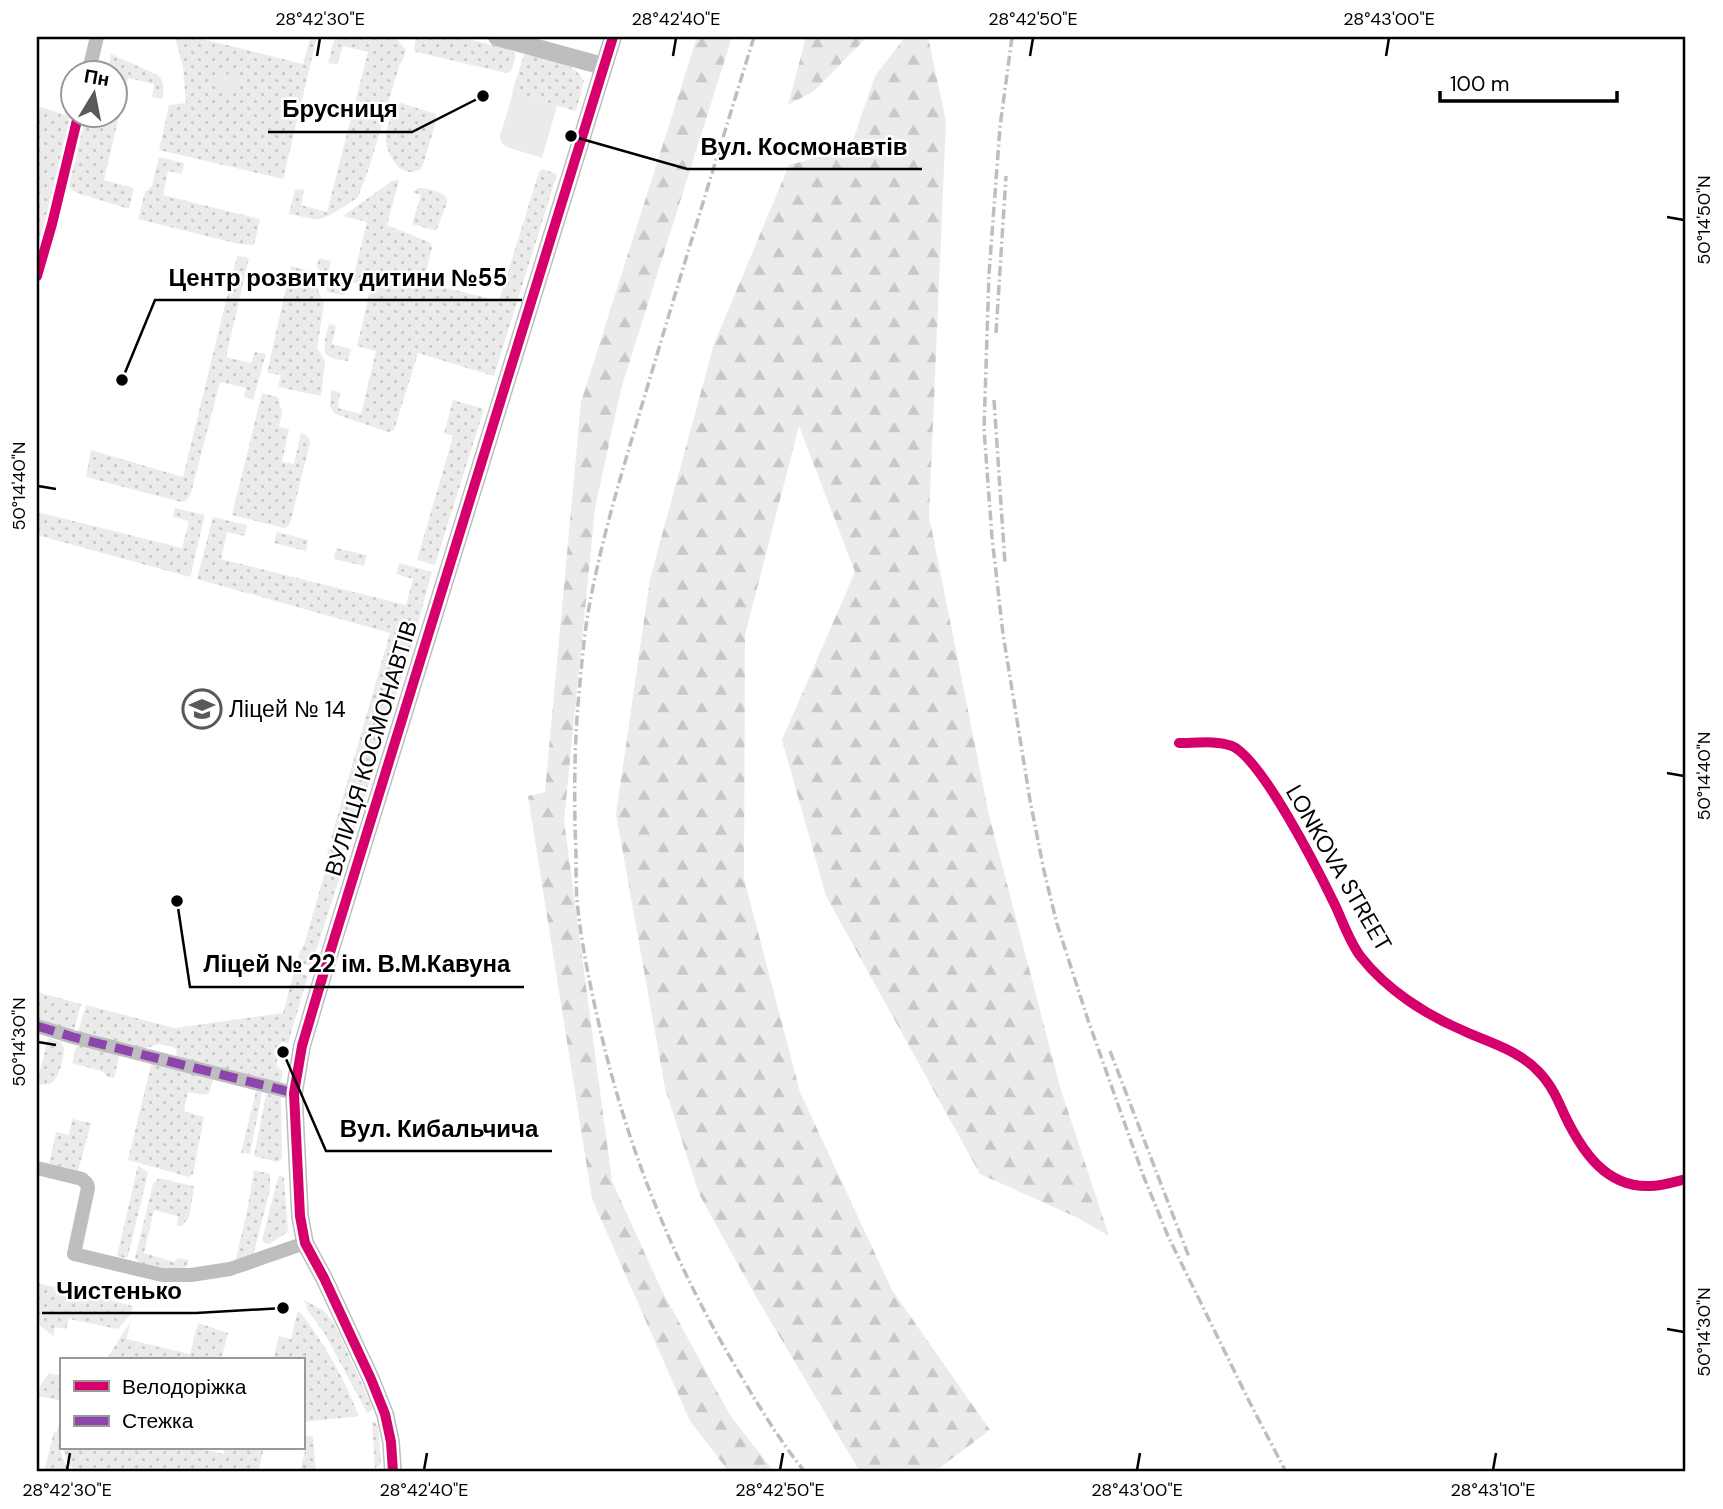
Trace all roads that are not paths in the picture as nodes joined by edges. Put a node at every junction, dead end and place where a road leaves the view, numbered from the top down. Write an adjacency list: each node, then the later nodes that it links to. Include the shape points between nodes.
1 (97, 37): 4 (street)
2 (497, 37): 5 (street)
3 (613, 37): 5 (street, ВУЛИЦЯ КОСМОНАВТІВ)
4 (91, 60)
5 (603, 66): 10 (street, ВУЛИЦЯ КОСМОНАВТІВ, via 309,1021)
6 (75, 130): 7 (street)
7 (37, 276)
8 (1179, 743): 12 (street, LONKOVA STREET, via 1224,744 1242,752 1291,822 1359,955 1408,999 1532,1065 1551,1086 1574,1135 1603,1171 1638,1185)
9 (37, 1026): 10 (street)
10 (294, 1093): 13 (street, ВУЛИЦЯ КОСМОНАВТІВ)
11 (37, 1168): 13 (street, via 87,1184 74,1254 162,1275 191,1275 230,1269)
12 (1686, 1179)
13 (305, 1243): 14 (street, ВУЛИЦЯ КОСМОНАВТІВ, via 371,1378 385,1415)
14 (393, 1472)

